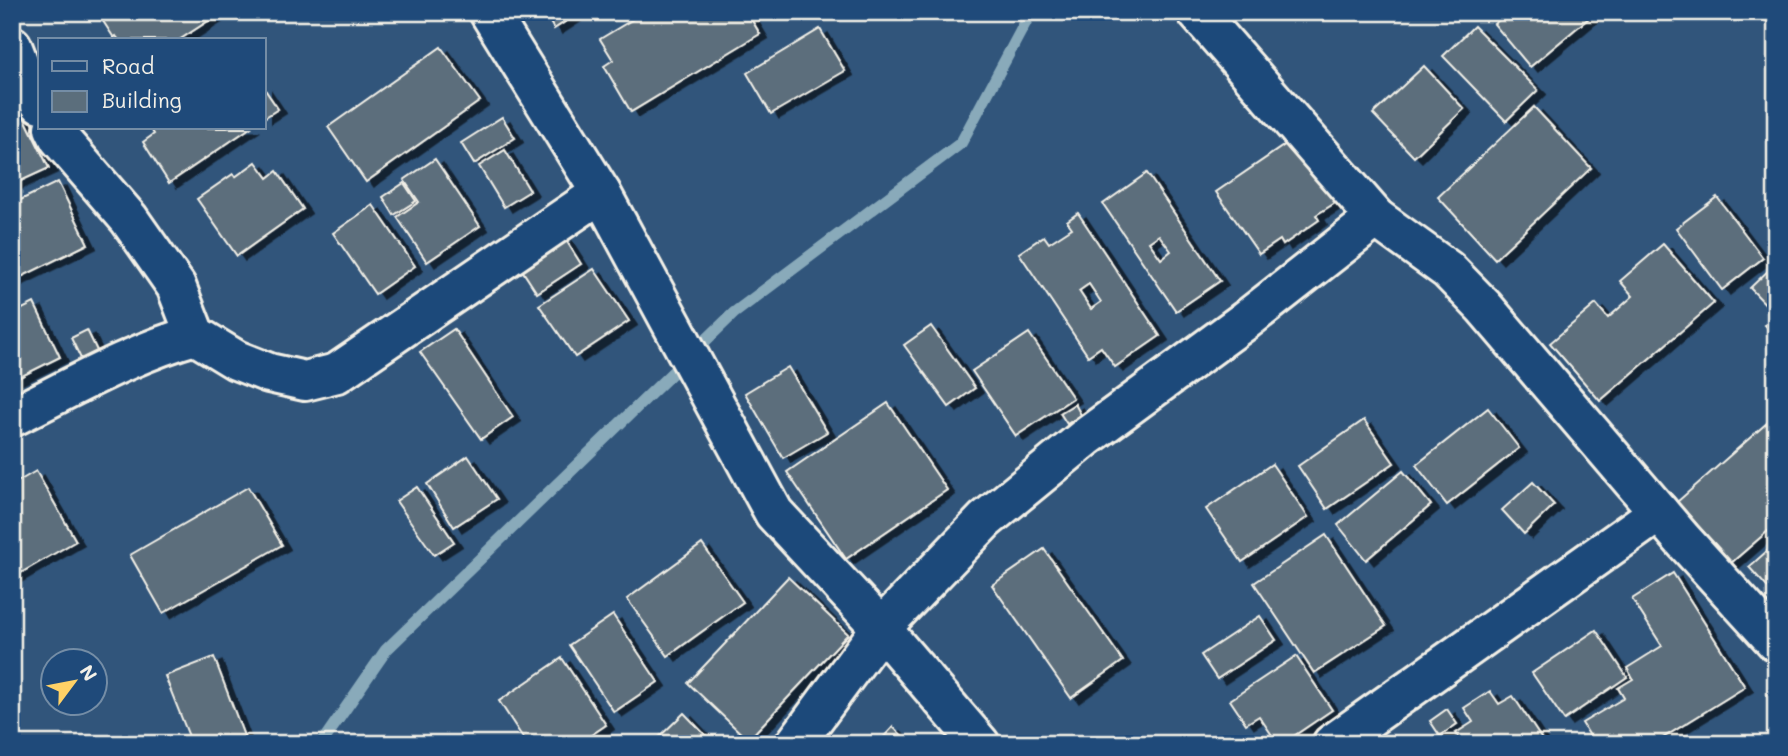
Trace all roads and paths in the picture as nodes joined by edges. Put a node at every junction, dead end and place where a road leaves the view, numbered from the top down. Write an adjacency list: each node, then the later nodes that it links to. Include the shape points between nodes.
1 (489, 12): 6 (street)
2 (1197, 12): 7 (street)
3 (12, 46): 4 (street)
4 (38, 99)
5 (55, 130): 8 (street, via 129,219 176,286)
6 (601, 193): 8 (street, via 337,373 305,381 269,373 236,360); 11 (street, via 774,513)
7 (1376, 218): 10 (street, via 1448,270); 11 (street, via 1085,438 985,520)
8 (195, 335): 9 (street, via 173,341)
9 (12, 417)
10 (1659, 512): 12 (street); 15 (street)
11 (881, 628): 13 (street); 14 (street)
12 (1776, 642)
13 (795, 744)
14 (980, 744)
15 (1332, 744)

